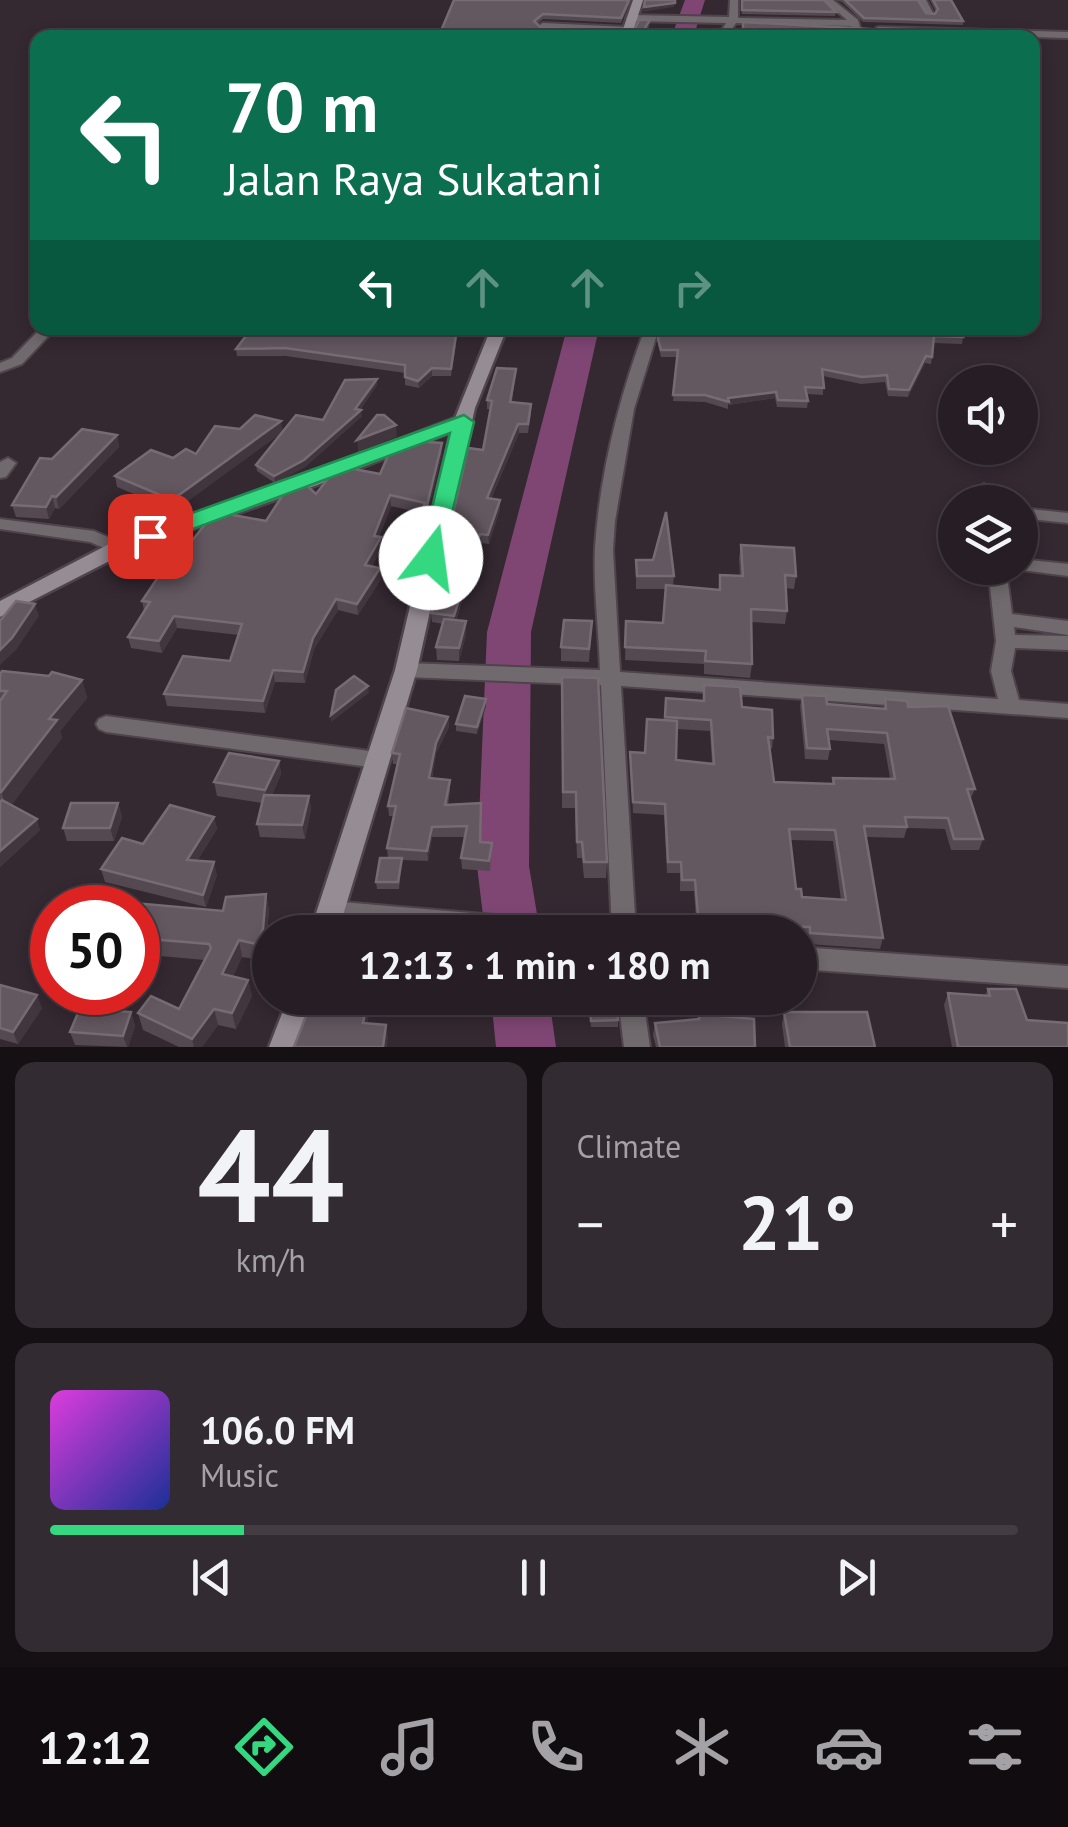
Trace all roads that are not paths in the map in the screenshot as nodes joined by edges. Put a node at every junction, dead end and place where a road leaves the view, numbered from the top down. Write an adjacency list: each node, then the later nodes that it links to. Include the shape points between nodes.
1 (638, 0): 8 (main road)
2 (734, 0): 6 (street)
3 (828, 0): 10 (street)
4 (922, 0): 5 (street)
5 (930, 13)
6 (733, 20): 8 (street, via 667,19); 9 (street); 10 (street)
7 (543, 26): 8 (street)
8 (628, 28)
9 (726, 30)
10 (857, 30)
11 (1040, 34): 12 (street)
12 (1068, 35)
13 (41, 335): 16 (street, via 17,361)
14 (495, 335): 17 (main road)
15 (650, 335): 30 (street, via 630,390 607,507)
16 (0, 368)
17 (464, 422): 21 (main road); 29 (main road)
18 (1038, 514): 19 (street)
19 (1068, 518)
20 (0, 524): 21 (street, via 94,536)
21 (118, 548): 25 (main road)
22 (1038, 567): 23 (street)
23 (1068, 570)
24 (999, 585): 27 (street)
25 (0, 610)
26 (1068, 628): 27 (street)
27 (1006, 630): 28 (street); 31 (street, via 1002,671)
28 (1068, 643)
29 (406, 670): 30 (street); 34 (main road)
30 (612, 678): 31 (street); 36 (street)
31 (1011, 707): 32 (street)
32 (1068, 710)
33 (106, 724): 34 (street)
34 (377, 760): 35 (main road)
35 (329, 915)
36 (623, 915)
37 (817, 959): 38 (street)
38 (1068, 977)
39 (296, 1015): 41 (main road)
40 (633, 1015): 42 (street)
41 (284, 1047)
42 (637, 1047)

